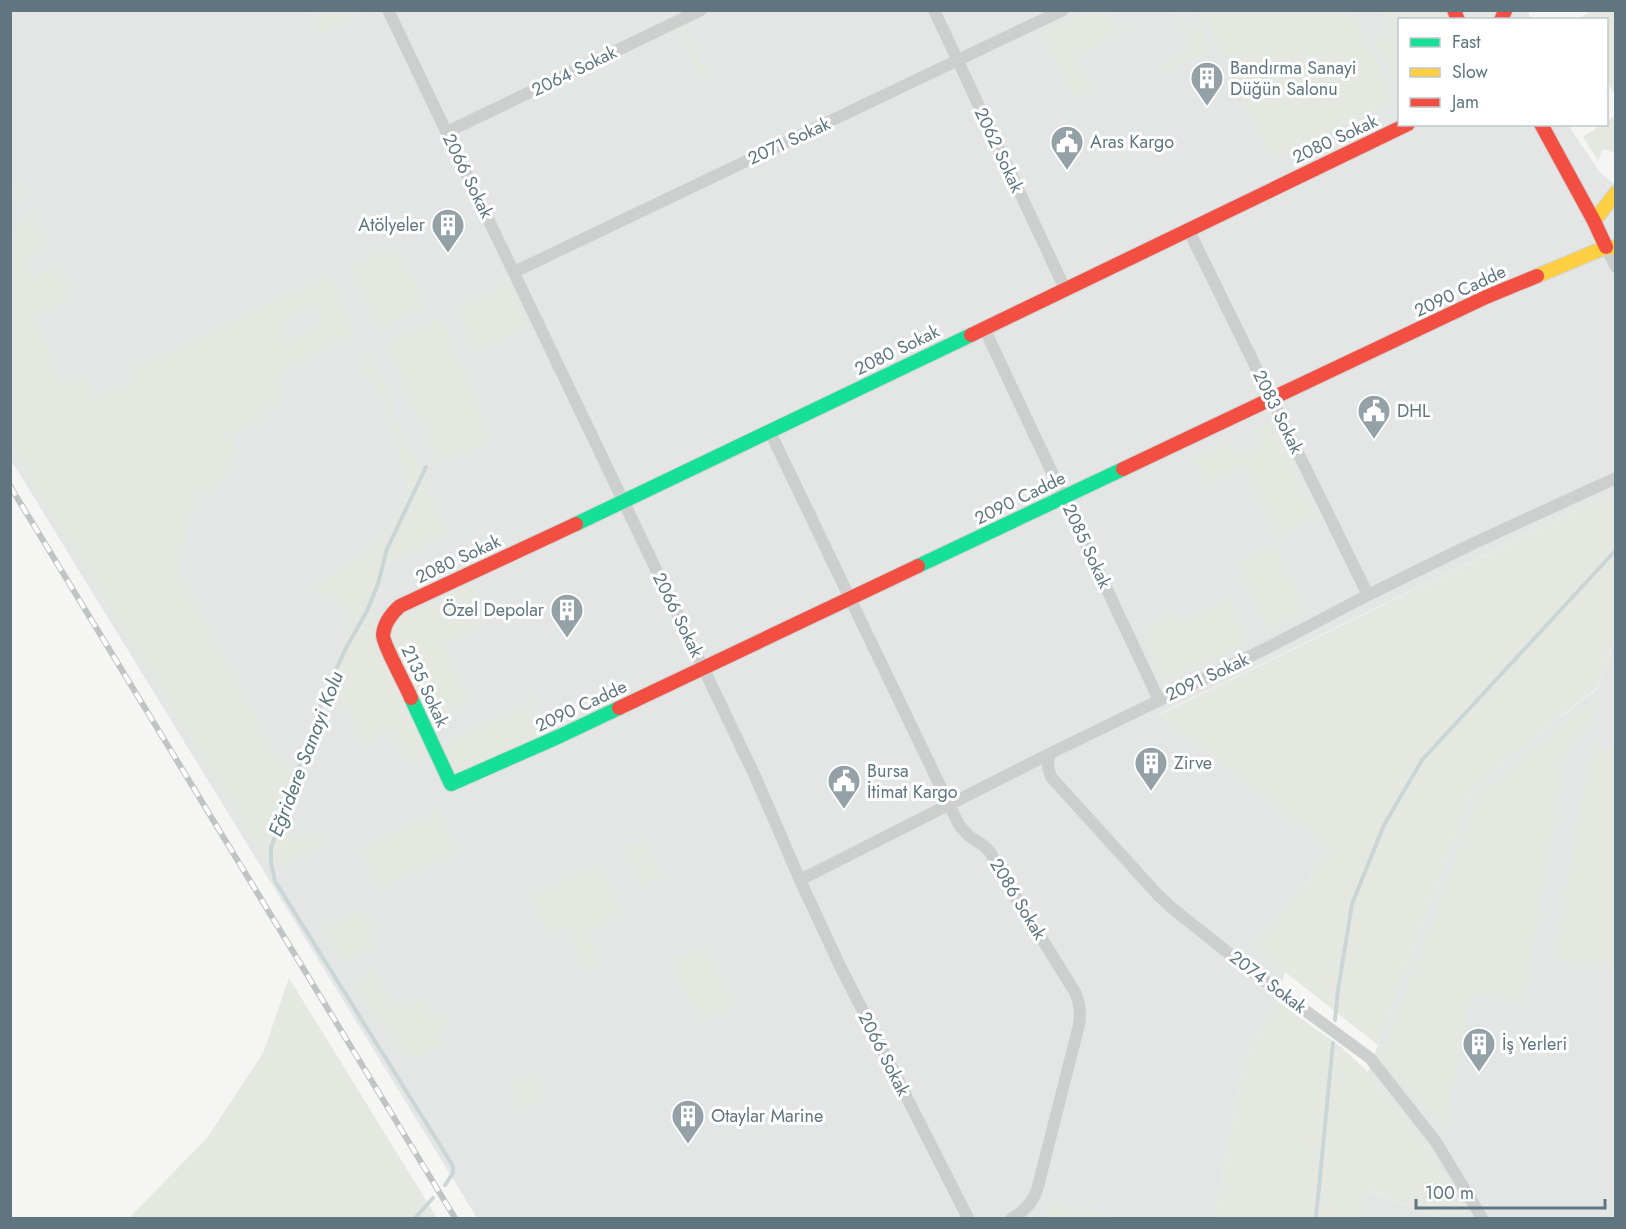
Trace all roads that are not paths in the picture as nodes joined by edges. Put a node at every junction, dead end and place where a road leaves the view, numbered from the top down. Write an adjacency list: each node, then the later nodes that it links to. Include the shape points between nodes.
1 (388, 10): 8 (street, 2066 Sokak)
2 (700, 10): 8 (street, 2064 Sokak)
3 (934, 10): 5 (street, 2062 Sokak)
4 (1063, 10): 5 (street, 2071 Sokak)
5 (957, 61): 15 (street, 2071 Sokak); 16 (street, 2062 Sokak)
6 (1404, 126): 11 (street, 2080 Sokak)
7 (1541, 126): 10 (street)
8 (447, 132): 15 (street, 2066 Sokak)
9 (1616, 193): 10 (street)
10 (1594, 221): 13 (street)
11 (1188, 229): 16 (street, 2080 Sokak); 18 (street, 2083 Sokak)
12 (1616, 234): 13 (street, 2090 Cadde)
13 (1611, 248): 14 (street); 18 (street, 2090 Cadde, via 1486,297)
14 (1616, 267)
15 (514, 272): 22 (street, 2066 Sokak)
16 (1065, 289): 17 (street, 2080 Sokak)
17 (984, 328): 19 (street, 2080 Sokak); 21 (street, 2085 Sokak)
18 (1272, 399): 21 (street, 2090 Cadde); 23 (street, 2083 Sokak)
19 (770, 432): 22 (street, 2080 Sokak); 24 (street, 2086 Sokak)
20 (1616, 478): 23 (street, 2091 Sokak)
21 (1064, 497): 24 (street, 2090 Cadde); 27 (street, 2085 Sokak)
22 (624, 502): 25 (street, 2080 Sokak); 26 (street, 2066 Sokak)
23 (1368, 595): 27 (street, 2091 Sokak)
24 (850, 598): 26 (street, 2090 Cadde); 30 (street, 2086 Sokak)
25 (400, 606): 29 (street, 2135 Sokak, via 390,614 383,638)
26 (704, 668): 29 (street, 2090 Cadde); 31 (street, 2066 Sokak)
27 (1159, 700): 28 (street, 2091 Sokak)
28 (1049, 755): 30 (street, 2091 Sokak); 34 (street, 2074 Sokak, via 1051,777 1158,895 1246,967 1370,1058 1436,1142)
29 (451, 784)
30 (950, 804): 31 (street, 2091 Sokak); 33 (street, 2086 Sokak, via 964,832 990,852 1075,992 1080,1009 1037,1190 1027,1208)
31 (800, 880): 32 (street, 2066 Sokak)
32 (968, 1218)
33 (1012, 1218)
34 (1482, 1218)

